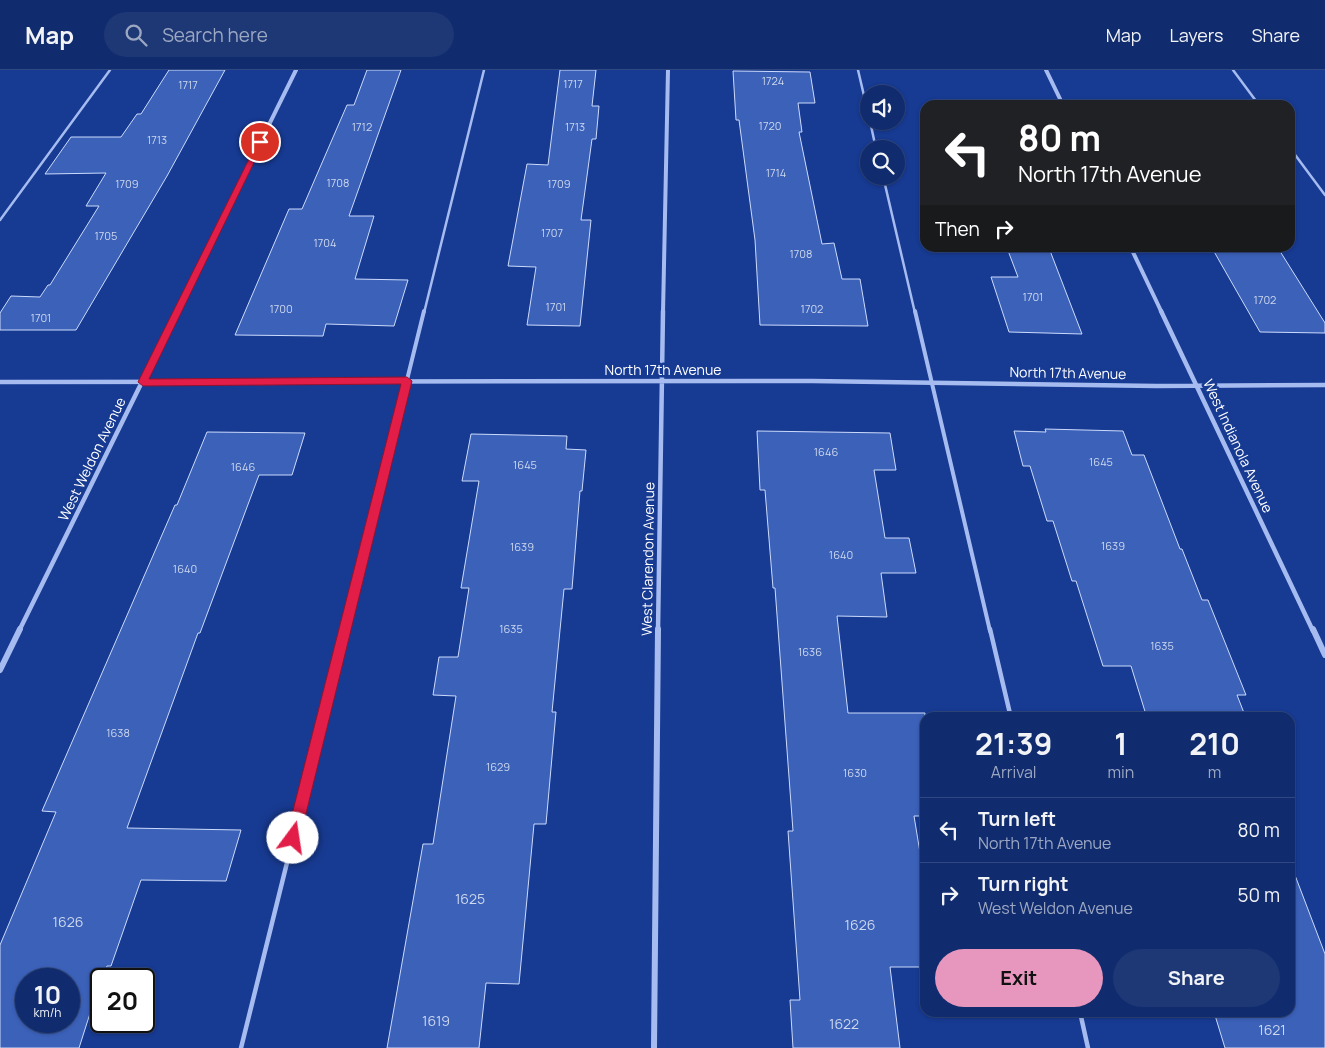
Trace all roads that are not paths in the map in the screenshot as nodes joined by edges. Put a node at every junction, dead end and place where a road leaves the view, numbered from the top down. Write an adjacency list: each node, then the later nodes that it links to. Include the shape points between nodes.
1 (110, 70): 14 (lane)
2 (296, 70): 18 (street, West Weldon Avenue)
3 (484, 70): 16 (lane)
4 (668, 70): 19 (street, West Clarendon Avenue)
5 (858, 70): 8 (lane)
6 (1046, 70): 9 (street)
7 (1233, 70): 10 (lane)
8 (862, 85)
9 (1060, 100)
10 (1255, 100)
11 (1295, 155): 13 (lane)
12 (885, 185): 20 (lane)
13 (1325, 195)
14 (0, 220)
15 (1133, 252): 22 (street, West Indianola Avenue)
16 (407, 381): 18 (street, North 17th Avenue); 19 (street, North 17th Avenue); 27 (lane)
17 (0, 382): 18 (street, North 17th Avenue)
18 (143, 382): 24 (street, West Weldon Avenue)
19 (661, 382): 20 (street, North 17th Avenue); 28 (street, West Clarendon Avenue)
20 (931, 382): 22 (street, North 17th Avenue); 25 (lane)
21 (1325, 385): 22 (street, North 17th Avenue)
22 (1197, 386): 23 (street, West Indianola Avenue)
23 (1325, 654)
24 (0, 670)
25 (1010, 712)
26 (1081, 1017): 29 (lane)
27 (241, 1048)
28 (654, 1048)
29 (1088, 1048)

